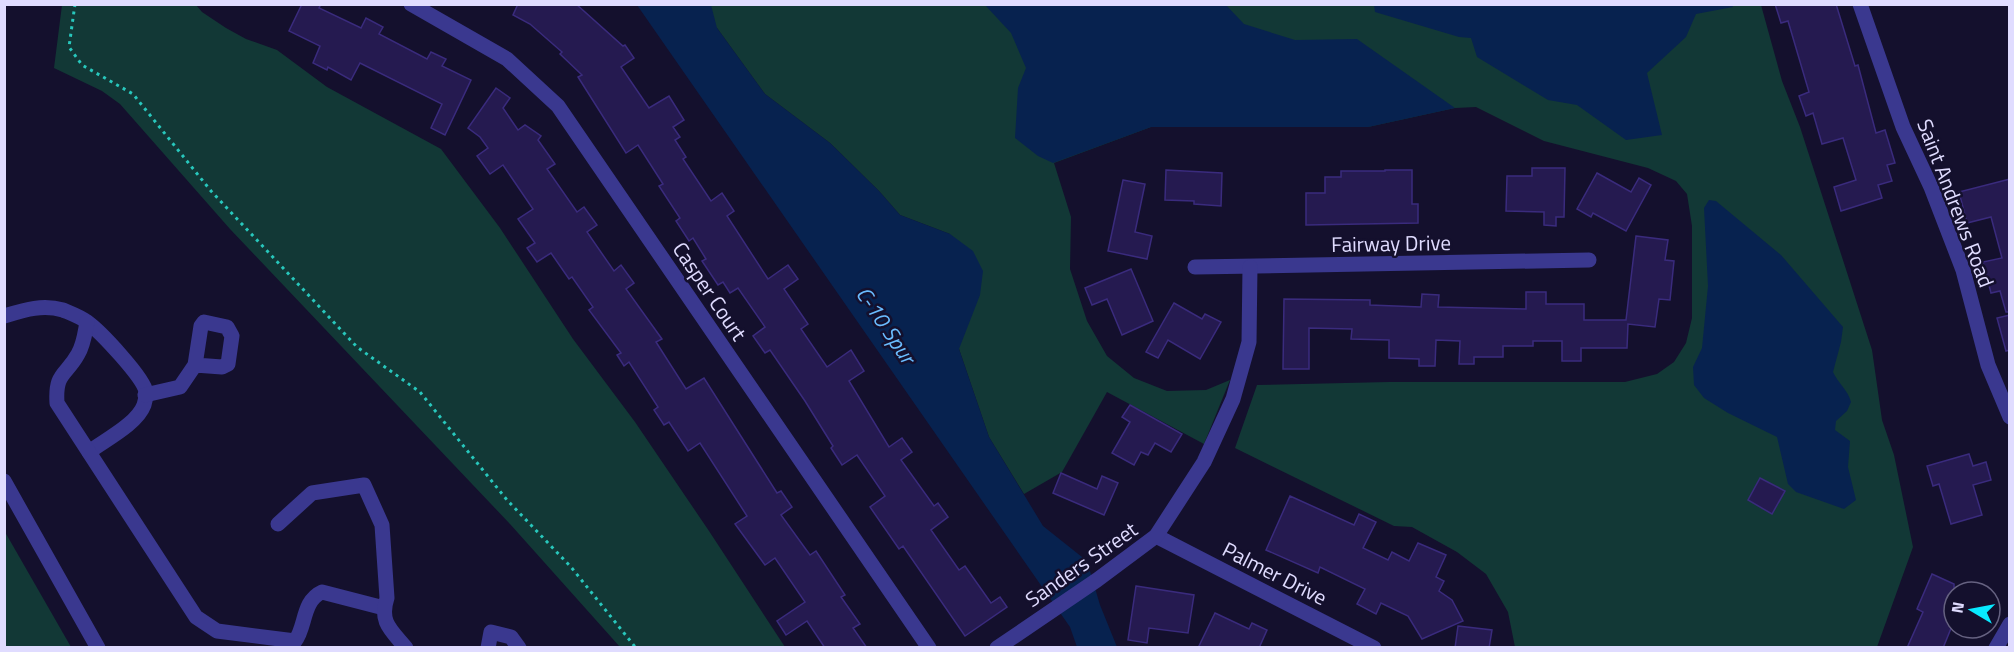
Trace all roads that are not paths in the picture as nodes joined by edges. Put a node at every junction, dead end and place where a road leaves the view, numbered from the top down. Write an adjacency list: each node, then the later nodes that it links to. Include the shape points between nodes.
1 (411, 4): 21 (street, Casper Court, via 507,59 558,106)
2 (1860, 4): 10 (street, Saint Andrews Road, via 1903,127 1963,270 1988,365)
3 (1589, 260): 5 (street, Fairway Drive)
4 (1194, 267): 5 (street, Fairway Drive)
5 (1250, 267): 14 (street, Sanders Street, via 1249,342 1233,399 1204,462)
6 (4, 316): 7 (street, via 29,308 50,308)
7 (87, 322): 9 (street, via 141,380); 11 (street, via 78,354 60,375 56,389 57,404)
8 (195, 365): 9 (street, via 180,387)
9 (145, 399): 11 (street, via 138,417)
10 (2010, 417)
11 (89, 452): 15 (street, via 196,617 213,629 295,641 307,607 322,592)
12 (4, 481): 17 (street)
13 (278, 524): 15 (street, via 312,493 364,485 382,525 387,598)
14 (1156, 536): 22 (street, Sanders Street); 23 (street, Palmer Drive)
15 (384, 608): 18 (street, via 384,621)
16 (2009, 625): 24 (street)
17 (98, 648)
18 (406, 648)
19 (489, 648): 20 (street, via 491,632 511,637)
20 (519, 648)
21 (929, 648)
22 (997, 648)
23 (1374, 648)
24 (1996, 648)

